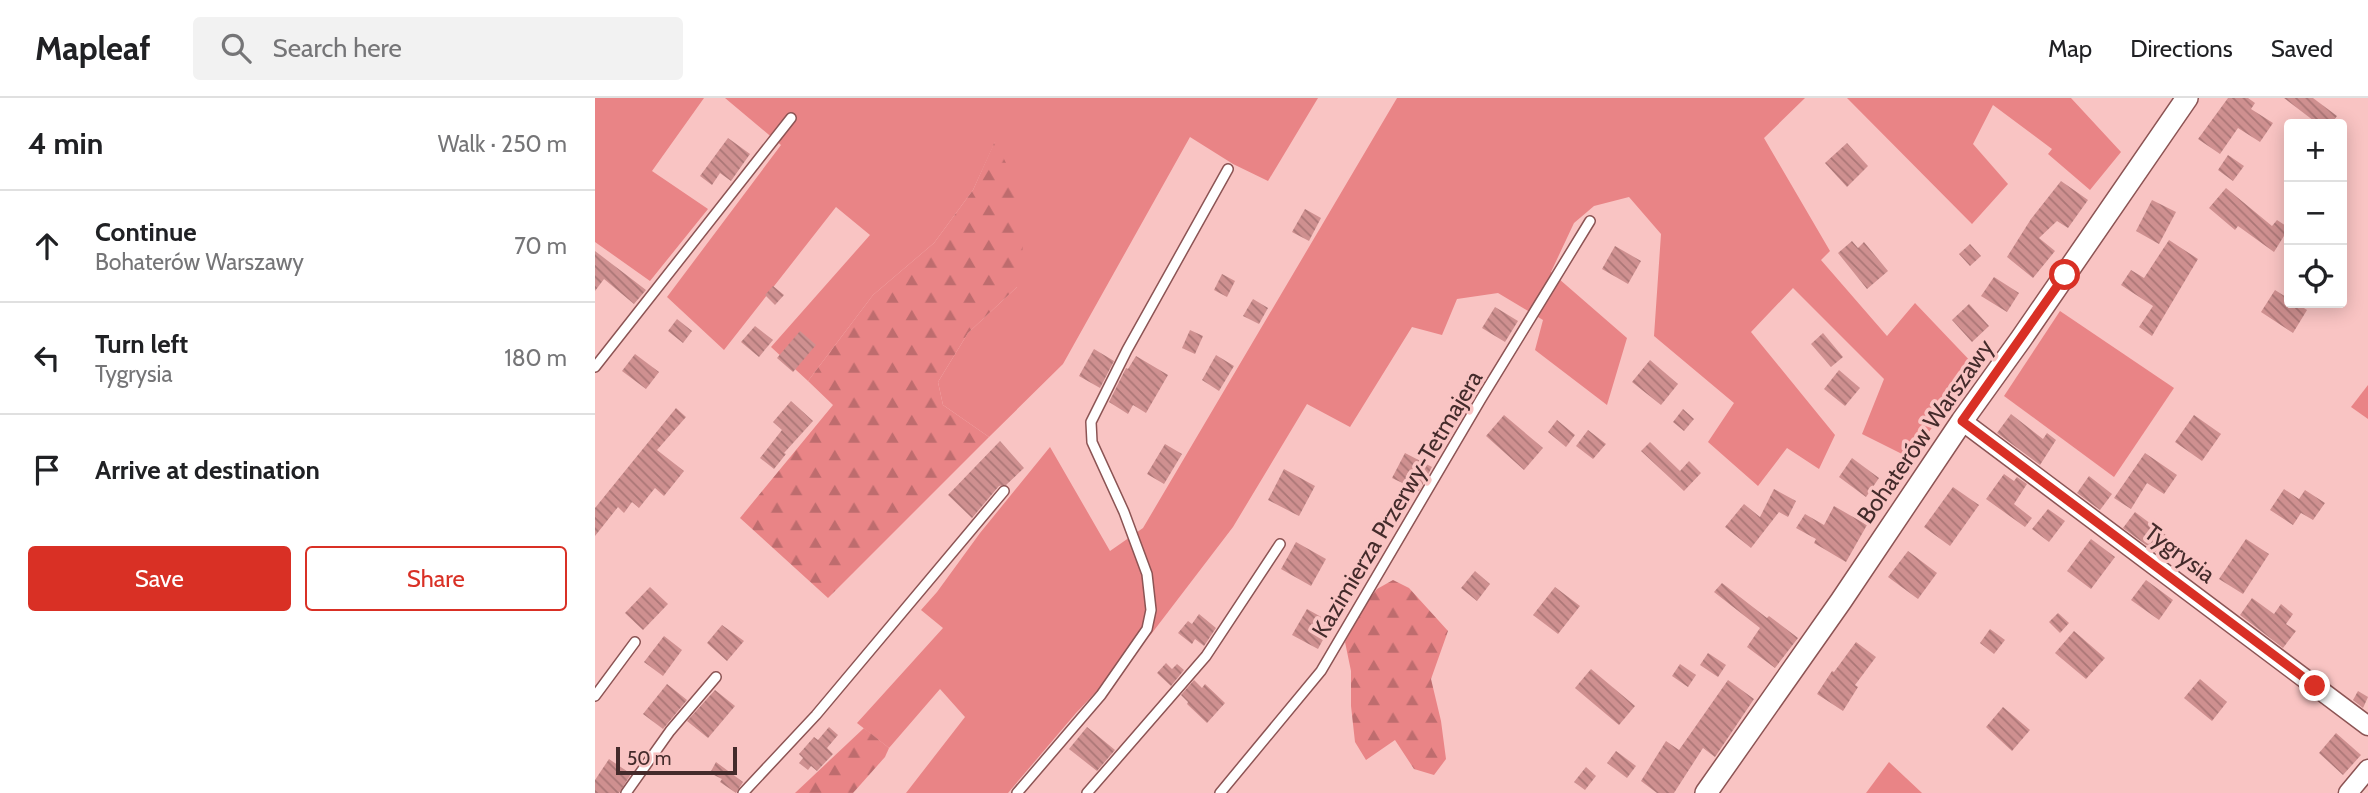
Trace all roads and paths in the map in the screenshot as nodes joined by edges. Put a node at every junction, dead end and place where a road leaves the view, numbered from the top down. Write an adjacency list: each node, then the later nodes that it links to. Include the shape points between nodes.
1 (2187, 98): 6 (street, Bohaterów Warszawy)
2 (791, 118): 5 (lane)
3 (1228, 169): 16 (lane, via 1091,422 1092,442 1147,574 1151,610 1147,629 1101,695)
4 (1591, 221): 18 (lane, Kazimierza Przerwy-Tetmajera, via 1321,671)
5 (595, 368)
6 (1962, 421): 12 (street, Tygrysia); 19 (street, Bohaterów Warszawy)
7 (1004, 491): 15 (lane, via 816,715)
8 (1280, 544): 17 (lane, via 1206,656)
9 (635, 642): 11 (lane)
10 (716, 677): 14 (lane)
11 (595, 696)
12 (2368, 726)
13 (2368, 769): 20 (street)
14 (626, 793)
15 (743, 793)
16 (1017, 793)
17 (1087, 793)
18 (1220, 793)
19 (1706, 793)
20 (2348, 793)

